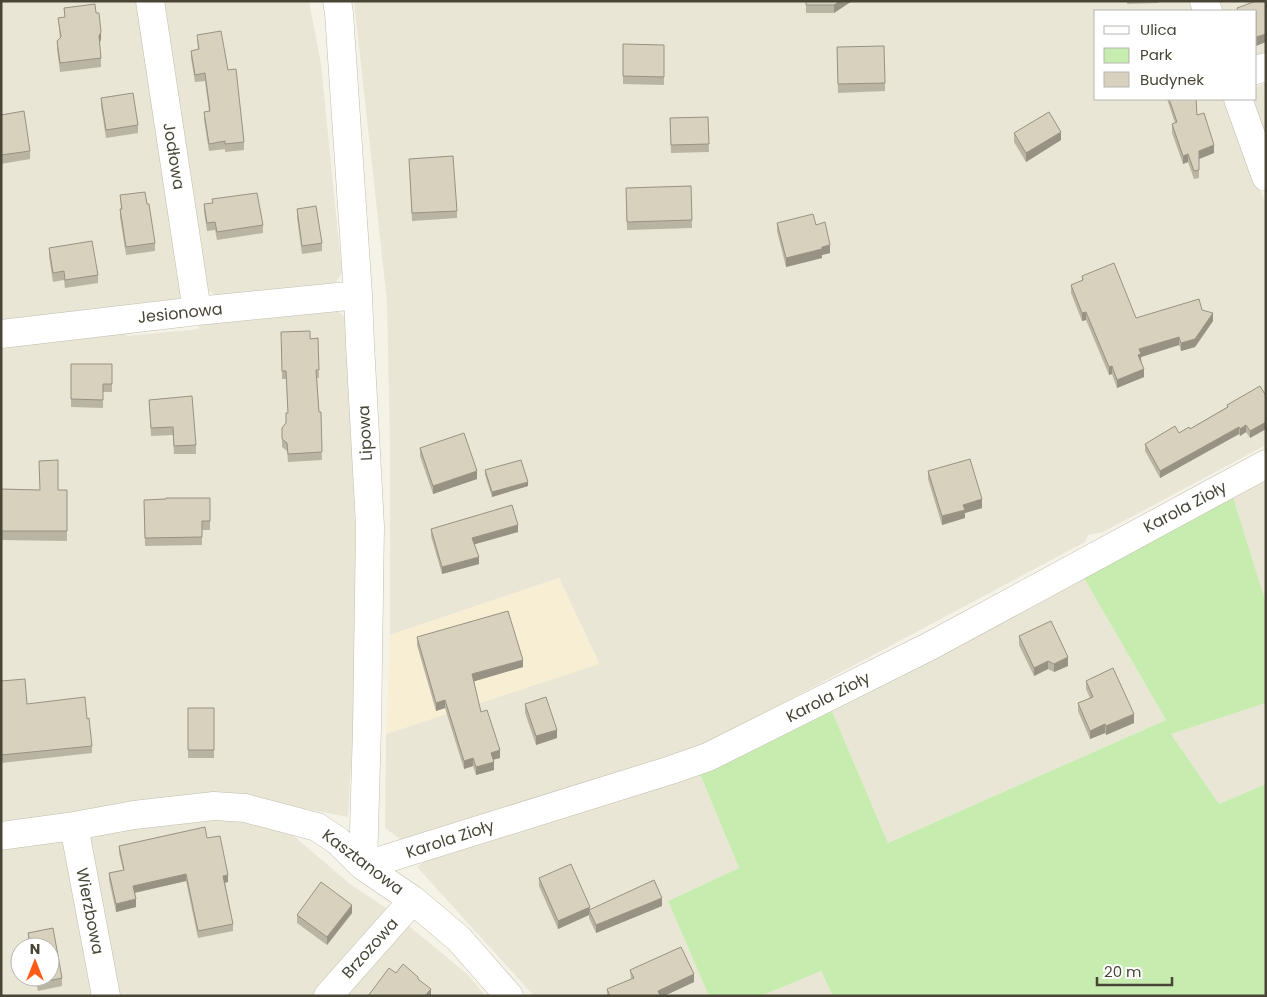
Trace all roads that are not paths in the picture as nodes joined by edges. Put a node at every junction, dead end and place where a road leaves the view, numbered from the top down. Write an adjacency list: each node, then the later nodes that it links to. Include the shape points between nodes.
1 (150, 1): 6 (street, Jodłowa)
2 (337, 1): 5 (street, Lipowa)
3 (1238, 100): 4 (street)
4 (1266, 177)
5 (358, 295): 6 (street, Jesionowa); 11 (street, Lipowa, via 370,526)
6 (197, 311): 7 (street, Jesionowa)
7 (1, 334)
8 (1266, 464): 11 (street, Karola Zioły, via 932,644 708,757)
9 (74, 826): 10 (street, Kasztanowa); 11 (street, Kasztanowa, via 214,806 245,808 317,827 338,841); 13 (street, Wierzbowa)
10 (1, 836)
11 (363, 866): 12 (street, Kasztanowa)
12 (413, 900): 14 (street, Brzozowa); 15 (street, Kasztanowa, via 459,939)
13 (106, 996)
14 (328, 996)
15 (509, 996)

